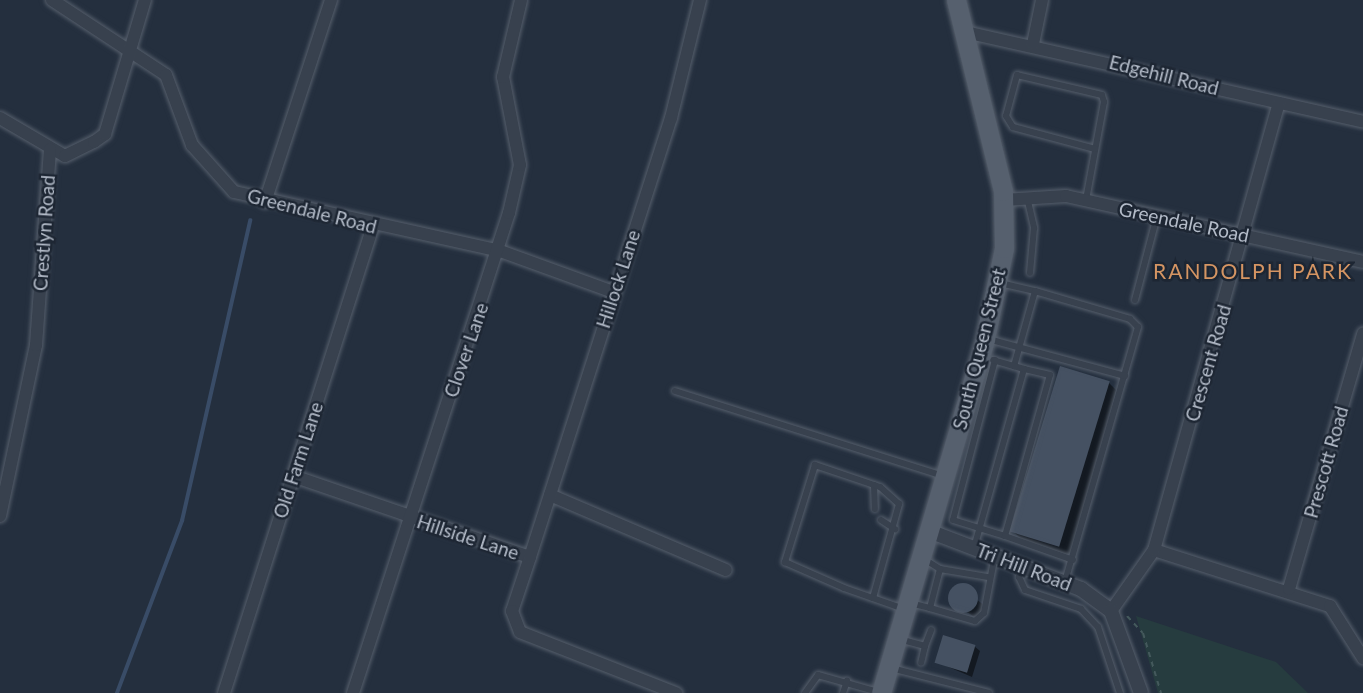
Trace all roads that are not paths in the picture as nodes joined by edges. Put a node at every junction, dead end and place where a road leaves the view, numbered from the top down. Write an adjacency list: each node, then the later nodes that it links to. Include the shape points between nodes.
1 (52, 0): 10 (street, Greendale Road)
2 (145, 0): 10 (street, Crestlyn Road)
3 (331, 0): 19 (street)
4 (521, 0): 23 (street, Clover Lane, via 503,77 520,166)
5 (700, 0): 28 (street, Hillock Lane, via 671,118)
6 (956, 0): 8 (main road, South Queen Street)
7 (1042, 0): 9 (street)
8 (965, 32): 9 (street, Edgehill Road); 17 (main road, South Queen Street)
9 (1032, 44): 11 (street, Edgehill Road)
10 (131, 50): 15 (street, Crestlyn Road, via 105,134 77,153); 19 (street, Greendale Road, via 166,75 192,145 211,172 234,192)
11 (1279, 103): 13 (street, Edgehill Road); 22 (street, Crescent Road)
12 (0, 118): 15 (street)
13 (1363, 122)
14 (1095, 149): 14 (lane, via 1013,127 1006,116 1017,75 1097,90 1104,102); 18 (lane)
15 (50, 150): 42 (street, Crestlyn Road, via 36,345)
16 (1027, 196): 17 (street, Greendale Road); 18 (street, Greendale Road); 25 (lane, via 1034,228)
17 (1004, 200): 26 (main road, South Queen Street)
18 (1086, 200): 20 (street, Greendale Road)
19 (265, 202): 21 (street, Greendale Road)
20 (1157, 216): 22 (street, Greendale Road); 29 (lane)
21 (373, 226): 23 (street, Greendale Road); 37 (street, Old Farm Lane)
22 (1246, 235): 24 (street, Greendale Road); 50 (street, Crescent Road)
23 (500, 251): 28 (street, Greendale Road); 43 (street, Clover Lane)
24 (1363, 262)
25 (1030, 273)
26 (998, 282): 27 (lane); 32 (main road, South Queen Street)
27 (1035, 291): 31 (lane); 35 (lane, via 1130,319 1138,327)
28 (613, 292): 40 (street, Hillock Lane)
29 (1135, 300)
30 (1363, 334): 60 (street, Prescott Road)
31 (1019, 348): 32 (lane); 33 (lane); 35 (lane)
32 (986, 352): 33 (lane); 38 (main road, South Queen Street); 45 (lane, via 953,520)
33 (1014, 366): 34 (lane)
34 (1024, 369): 45 (lane); 48 (lane, via 1050,375)
35 (1125, 376): 54 (lane)
36 (675, 391): 38 (lane)
37 (293, 476): 43 (street, Hillside Lane); 72 (street, Old Farm Lane)
38 (945, 477): 47 (main road, South Queen Street)
39 (874, 485): 41 (lane); 46 (lane, via 899,504); 61 (lane, via 816,465 785,562)
40 (550, 495): 52 (street, Hillock Lane); 57 (street)
41 (875, 509)
42 (0, 516)
43 (408, 518): 52 (street, Hillside Lane); 73 (street, Clover Lane)
44 (881, 520): 46 (lane)
45 (980, 528): 48 (lane); 49 (lane)
46 (895, 529): 61 (lane)
47 (929, 531): 49 (street, Tri Hill Road); 53 (main road, South Queen Street)
48 (1005, 536): 54 (lane)
49 (974, 548): 51 (street, Tri Hill Road)
50 (1154, 550): 60 (street); 64 (street, Crescent Road)
51 (995, 555): 55 (street, Tri Hill Road); 58 (lane)
52 (530, 557): 74 (street, Hillside Lane, via 512,611 520,632)
53 (921, 558): 56 (lane); 62 (main road, South Queen Street)
54 (1073, 559): 59 (lane)
55 (1023, 566): 59 (street, Tri Hill Road); 79 (lane, via 1019,577 1025,590 1081,609 1098,627)
56 (940, 569): 58 (lane); 63 (lane)
57 (726, 570)
58 (988, 577): 63 (lane, via 984,613 975,621)
59 (1065, 582): 64 (street, Tri Hill Road)
60 (1289, 589): 68 (street, via 1331,606)
61 (873, 598): 62 (lane)
62 (907, 606): 63 (lane); 66 (main road, South Queen Street)
63 (930, 608)
64 (1113, 608): 80 (street)
65 (931, 630): 67 (lane)
66 (897, 638): 67 (lane); 70 (main road, South Queen Street)
67 (925, 646): 69 (lane)
68 (1363, 658)
69 (921, 663)
70 (889, 668): 77 (main road, South Queen Street); 78 (lane)
71 (847, 681): 75 (lane, via 817,675); 76 (lane); 77 (lane)
72 (224, 693)
73 (353, 693)
74 (676, 693)
75 (805, 693)
76 (843, 693)
77 (881, 693)
78 (989, 693)
79 (1120, 693)
80 (1141, 693)

